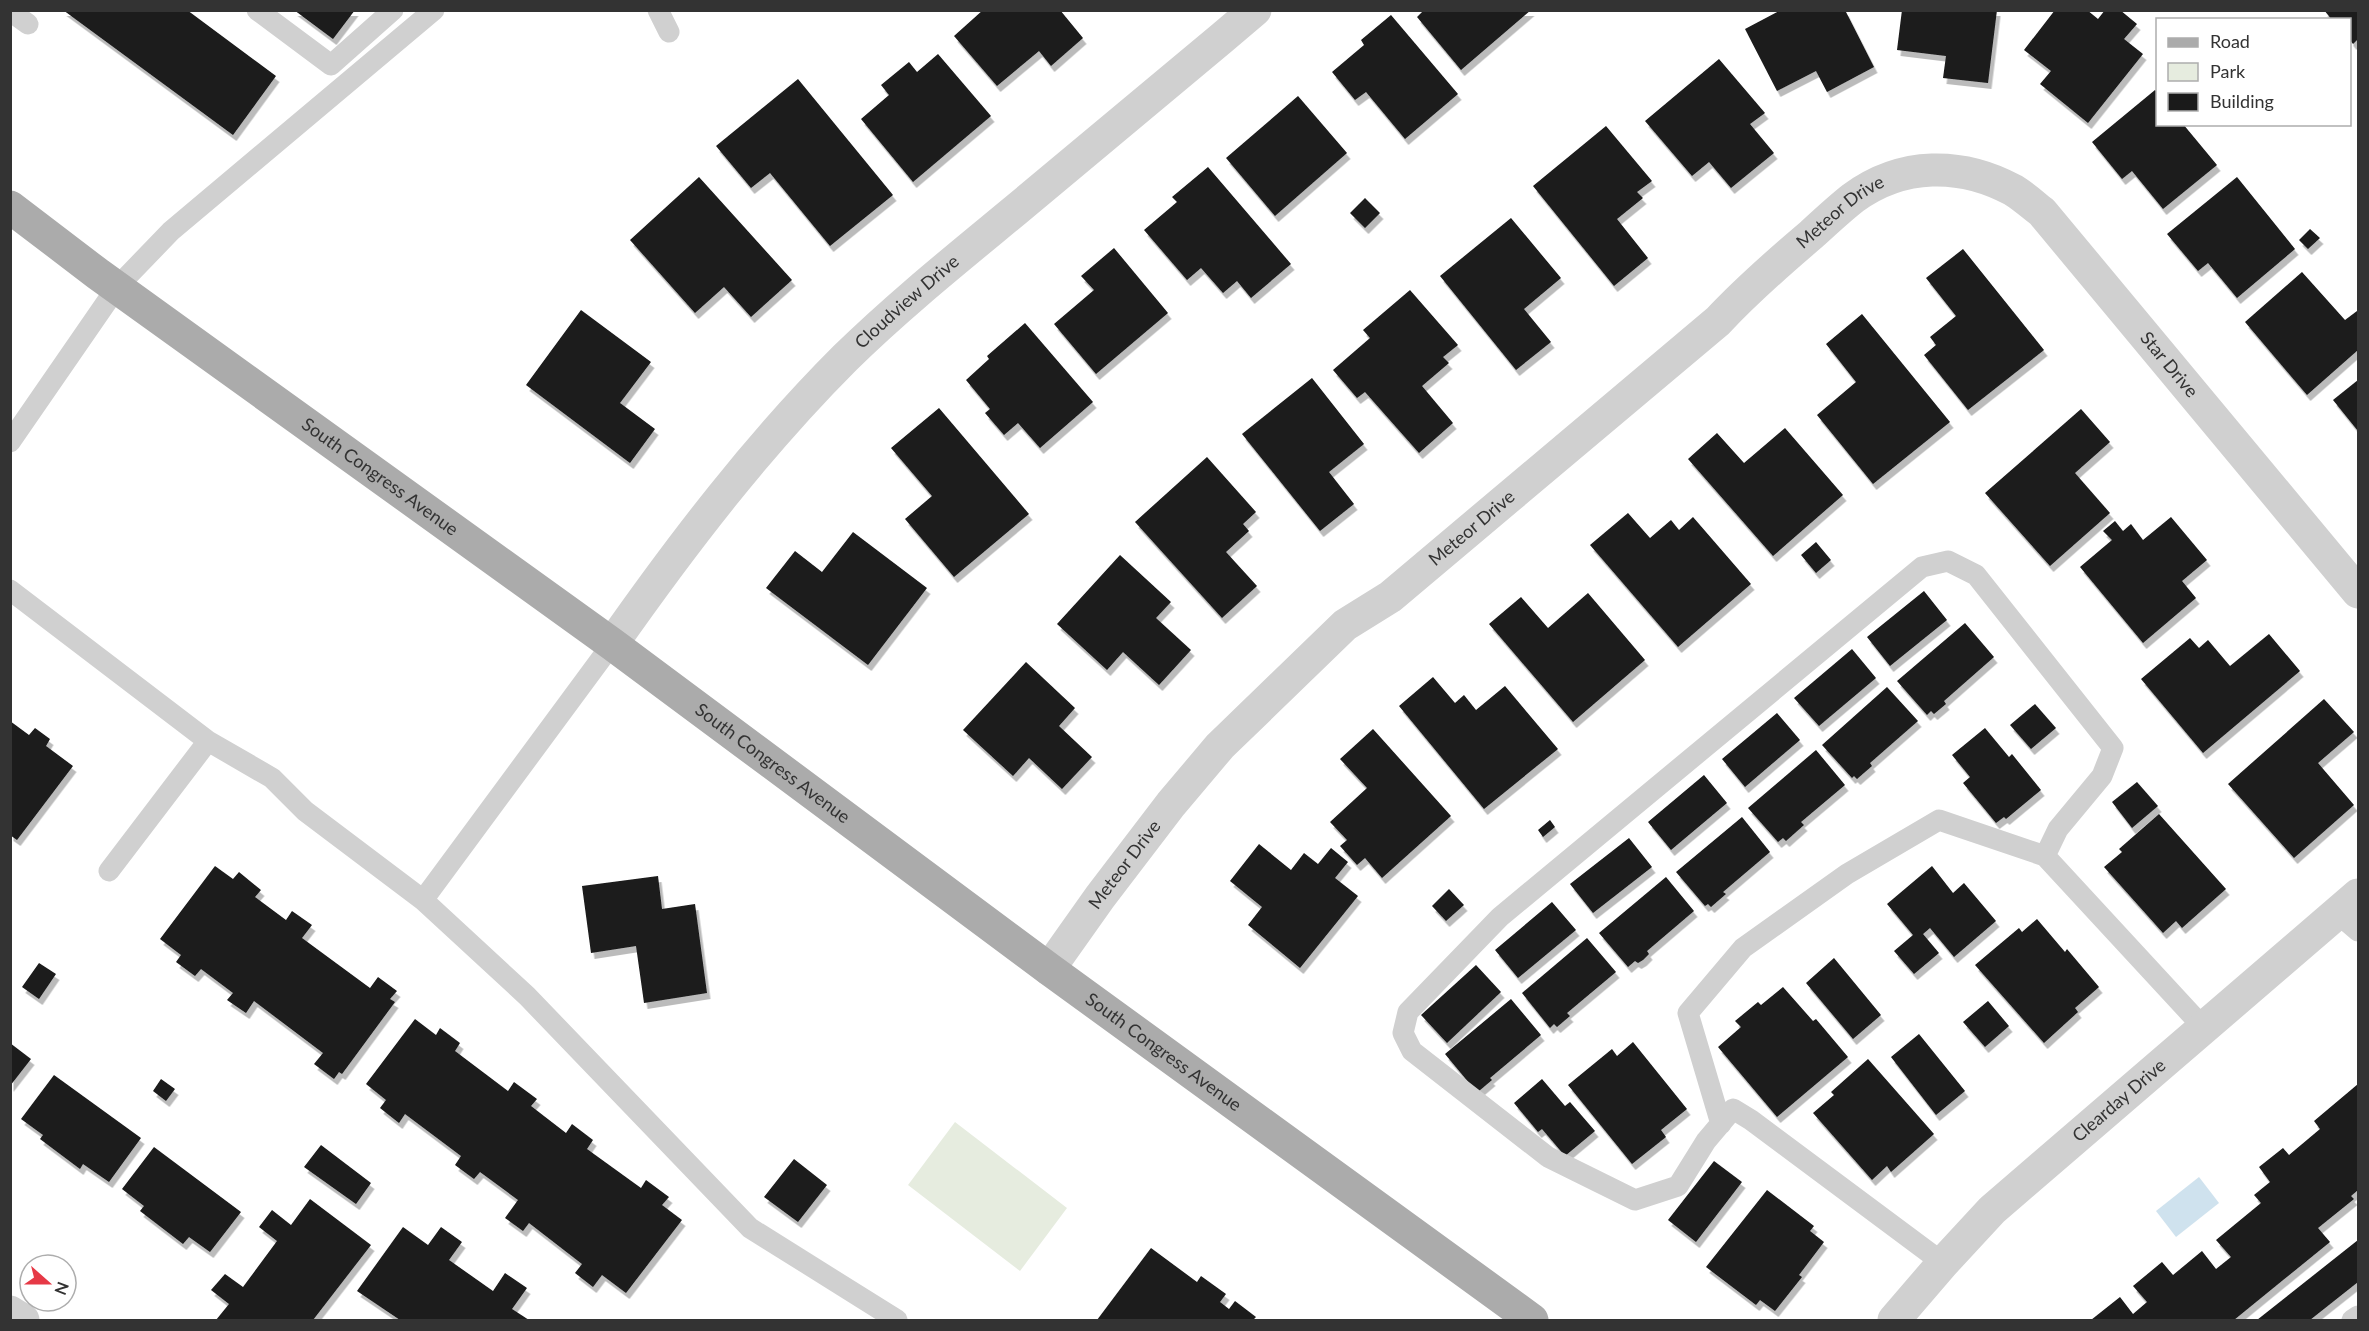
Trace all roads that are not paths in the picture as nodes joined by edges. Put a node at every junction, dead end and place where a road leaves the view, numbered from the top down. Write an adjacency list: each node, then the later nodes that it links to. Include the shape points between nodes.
1 (257, 10): 6 (lane, via 330,65)
2 (434, 10): 11 (lane, via 171,231)
3 (658, 10): 8 (lane)
4 (1255, 10): 15 (street, Cloudview Drive, via 937,275 845,358 722,496)
5 (10, 11): 7 (lane)
6 (392, 11)
7 (28, 24)
8 (669, 32)
9 (1956, 171): 14 (street, Star Drive, via 1985,177 2015,191 2042,212); 21 (street, Meteor Drive, via 1928,168 1900,173 1854,197 1751,286 1700,337 1390,597 1345,625 1220,746 1136,850)
10 (10, 207): 11 (main road, South Congress Avenue)
11 (117, 287): 12 (lane); 15 (main road, South Congress Avenue)
12 (10, 442)
13 (10, 590): 16 (lane)
14 (2358, 592)
15 (612, 644): 19 (lane); 21 (main road, South Congress Avenue)
16 (208, 741): 18 (lane); 19 (lane, via 272,778 305,811)
17 (2045, 856): 22 (lane); 23 (lane, via 1939,820 1847,873 1743,948 1688,1013); 23 (lane, via 2058,829 2102,776 2113,748 1976,575 1948,561 1930,565 1922,567 1500,917 1408,1012 1403,1033 1412,1051 1548,1157 1635,1200 1678,1186)
18 (109, 872)
19 (423, 900): 28 (lane, via 527,996 750,1228)
20 (2351, 913): 22 (street, Clearday Drive)
21 (1049, 969): 29 (main road, South Congress Avenue)
22 (2203, 1027): 24 (street, Clearday Drive, via 1992,1210)
23 (1721, 1124): 24 (lane, via 1733,1109 1751,1120)
24 (1943, 1263): 30 (street, Clearday Drive)
25 (10, 1312): 27 (street)
26 (2358, 1316): 31 (lane)
27 (22, 1320)
28 (897, 1320)
29 (1532, 1320)
30 (1894, 1320)
31 (2352, 1320)

